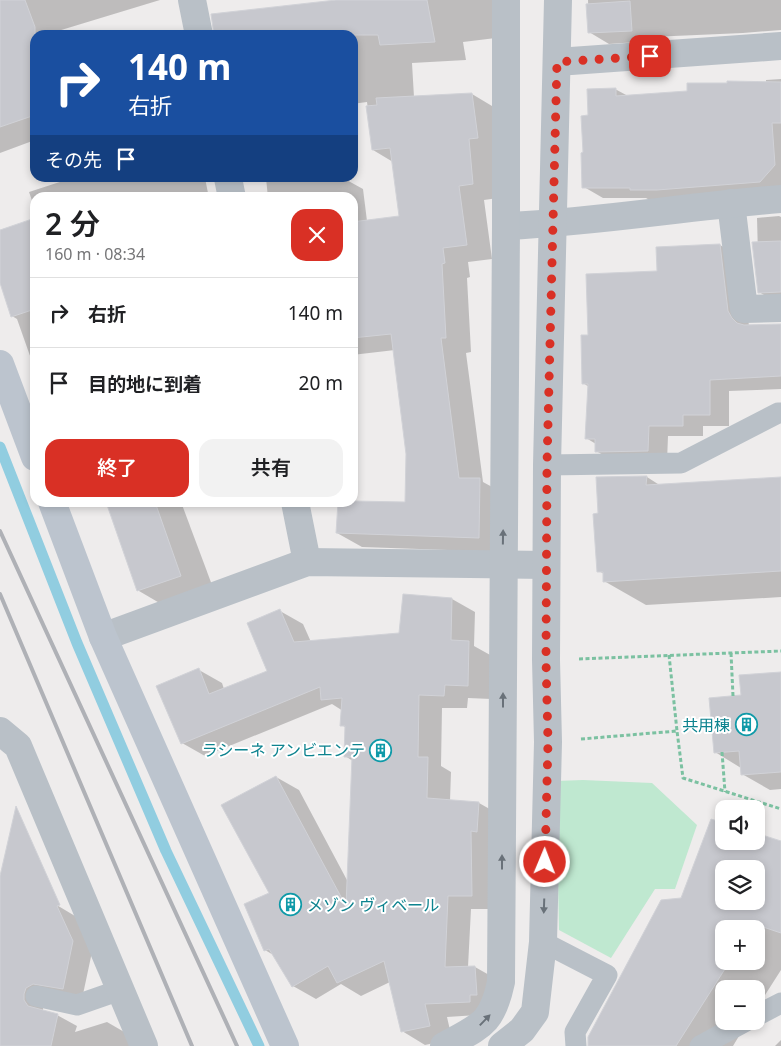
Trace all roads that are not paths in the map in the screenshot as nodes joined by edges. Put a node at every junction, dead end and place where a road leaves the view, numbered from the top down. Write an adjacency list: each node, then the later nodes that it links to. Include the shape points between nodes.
1 (192, 0): 4 (street)
2 (506, 0): 10 (street)
3 (558, 0): 6 (street)
4 (198, 30)
5 (781, 46): 6 (street)
6 (557, 62): 9 (street)
7 (781, 199): 8 (street)
8 (731, 203): 9 (street); 11 (street, via 744,309)
9 (553, 224): 10 (street); 15 (street)
10 (506, 226): 19 (street, one-way to 10)
11 (781, 308)
12 (0, 364): 14 (street)
13 (781, 413): 15 (lane, via 681,463)
14 (30, 444)
15 (547, 464): 20 (street)
16 (54, 507): 21 (street)
17 (296, 507): 18 (street)
18 (307, 562): 19 (street); 21 (street)
19 (503, 564): 20 (street); 31 (street, one-way to 19, via 489,1017 501,982)
20 (546, 566): 23 (street, one-way to 23, via 548,742)
21 (103, 637): 30 (street)
22 (0, 731): 24 (street, via 18,746)
23 (543, 942): 32 (street, via 535,1012 522,1030); 33 (lane, via 607,975 575,1032)
24 (120, 990): 25 (lane, via 77,1006); 29 (street)
25 (36, 996)
26 (781, 1003): 27 (lane)
27 (765, 1011)
28 (729, 1030): 34 (lane)
29 (144, 1046)
30 (284, 1046)
31 (444, 1046)
32 (502, 1046)
33 (576, 1046)
34 (700, 1046)

